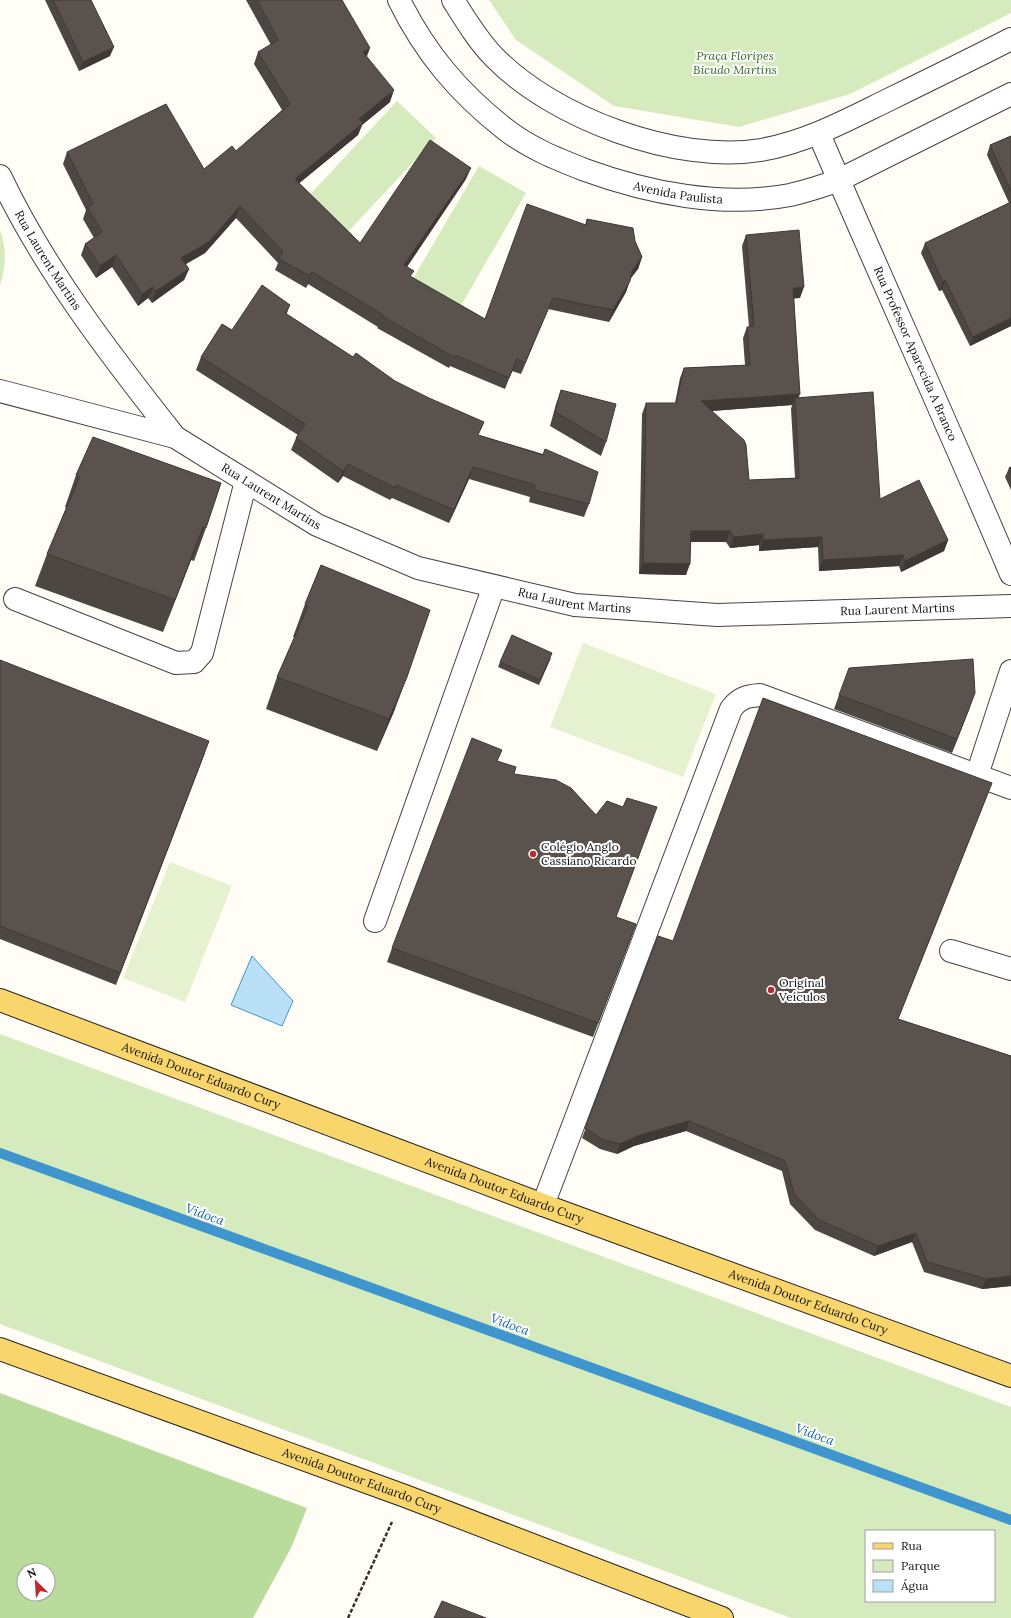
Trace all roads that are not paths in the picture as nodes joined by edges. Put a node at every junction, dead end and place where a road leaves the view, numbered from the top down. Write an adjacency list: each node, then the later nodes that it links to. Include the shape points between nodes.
1 (399, 0): 7 (street, Avenida Paulista, via 440,68 459,88 506,130 535,149 566,163 644,189 717,198 789,195)
2 (454, 0): 5 (street, via 466,21 494,57 528,86 557,104 605,127 661,144 734,152 760,150)
3 (1011, 39): 5 (street)
4 (1011, 94): 7 (street, Avenida Paulista)
5 (819, 134): 7 (street, Rua Professor Aparecida A Branco)
6 (0, 176): 9 (street, Rua Laurent Martins, via 18,214 48,262 125,374)
7 (839, 180): 11 (street, Rua Professor Aparecida A Branco)
8 (0, 391): 9 (street, Rua Laurent Martins)
9 (175, 437): 10 (street, Rua Laurent Martins)
10 (246, 481): 12 (street, Rua Laurent Martins, via 317,525 418,568); 13 (street, via 202,653 194,662 176,664)
11 (1011, 574)
12 (494, 586): 14 (street, Rua Laurent Martins, via 575,605 717,615); 18 (street)
13 (14, 599)
14 (1011, 606)
15 (1011, 671): 16 (street)
16 (977, 775): 17 (street); 22 (street, via 760,695 748,696 737,701 731,709)
17 (1011, 788)
18 (375, 921)
19 (951, 951): 20 (street)
20 (1011, 969)
21 (0, 1000): 22 (main road, Avenida Doutor Eduardo Cury)
22 (543, 1205): 24 (main road, Avenida Doutor Eduardo Cury)
23 (0, 1349): 25 (main road, Avenida Doutor Eduardo Cury, via 405,1496)
24 (1011, 1376)
25 (722, 1618)

